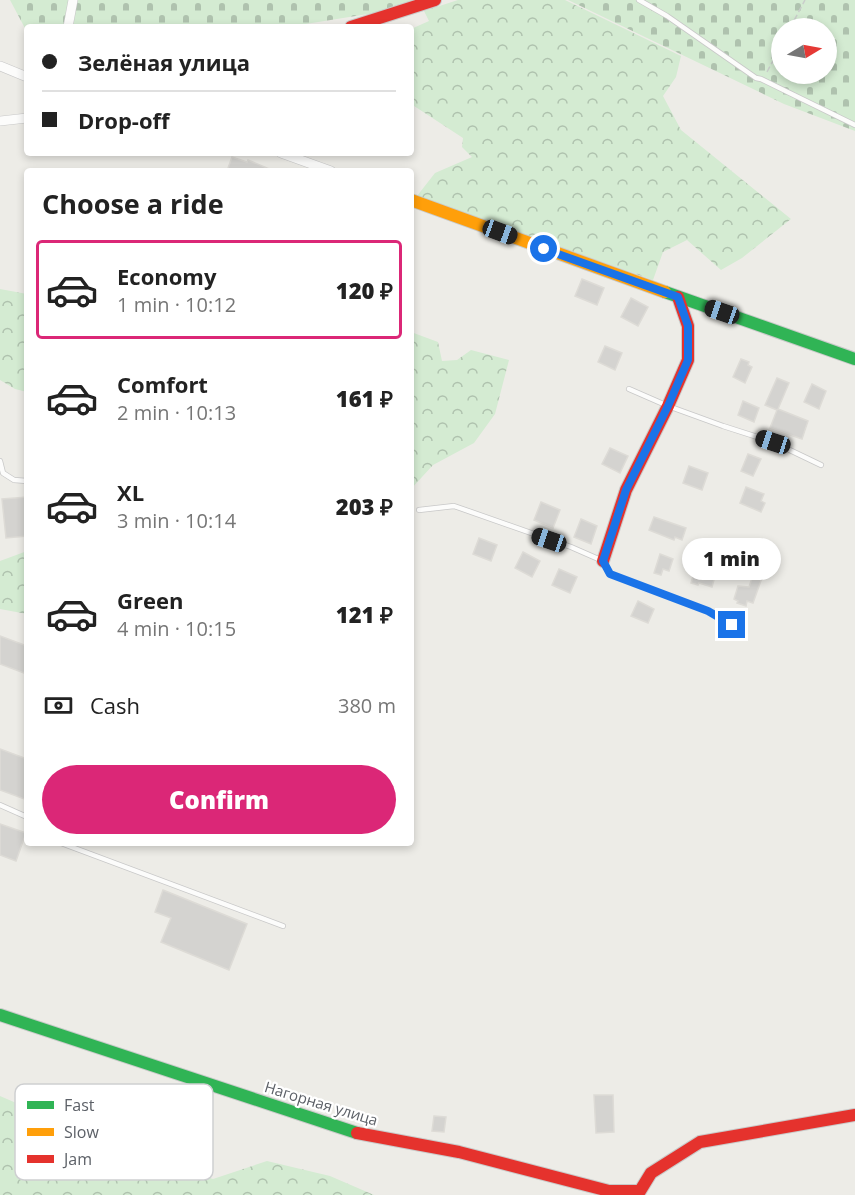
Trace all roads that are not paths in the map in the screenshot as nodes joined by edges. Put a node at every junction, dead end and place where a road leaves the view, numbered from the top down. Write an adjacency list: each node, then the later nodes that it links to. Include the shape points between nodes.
1 (73, 0): 4 (street)
2 (435, 0): 5 (street)
3 (639, 0): 10 (lane, via 756,78)
4 (69, 24)
5 (360, 24)
6 (0, 66): 7 (street)
7 (24, 76)
8 (24, 118): 9 (street)
9 (0, 120)
10 (855, 124)
11 (289, 156): 12 (street)
12 (323, 168)
13 (414, 201): 14 (street)
14 (678, 297): 15 (street); 17 (street, via 688,326 688,360)
15 (855, 359)
16 (629, 389): 17 (lane)
17 (668, 406): 19 (lane, via 773,442); 22 (street, via 626,490)
18 (0, 462): 20 (lane, via 3,472 14,480)
19 (820, 465)
20 (24, 481)
21 (419, 510): 22 (lane, via 454,506)
22 (603, 561): 23 (lane, via 610,574 708,611)
23 (732, 625)
24 (0, 805): 25 (lane)
25 (24, 816)
26 (69, 846): 27 (lane)
27 (284, 926)
28 (0, 1015): 29 (street, Нагорная улица)
29 (208, 1084)
30 (213, 1086): 32 (street, Нагорная улица, via 349,1131 459,1152 609,1191)
31 (855, 1115): 32 (street, via 700,1142 651,1173)
32 (643, 1193)

